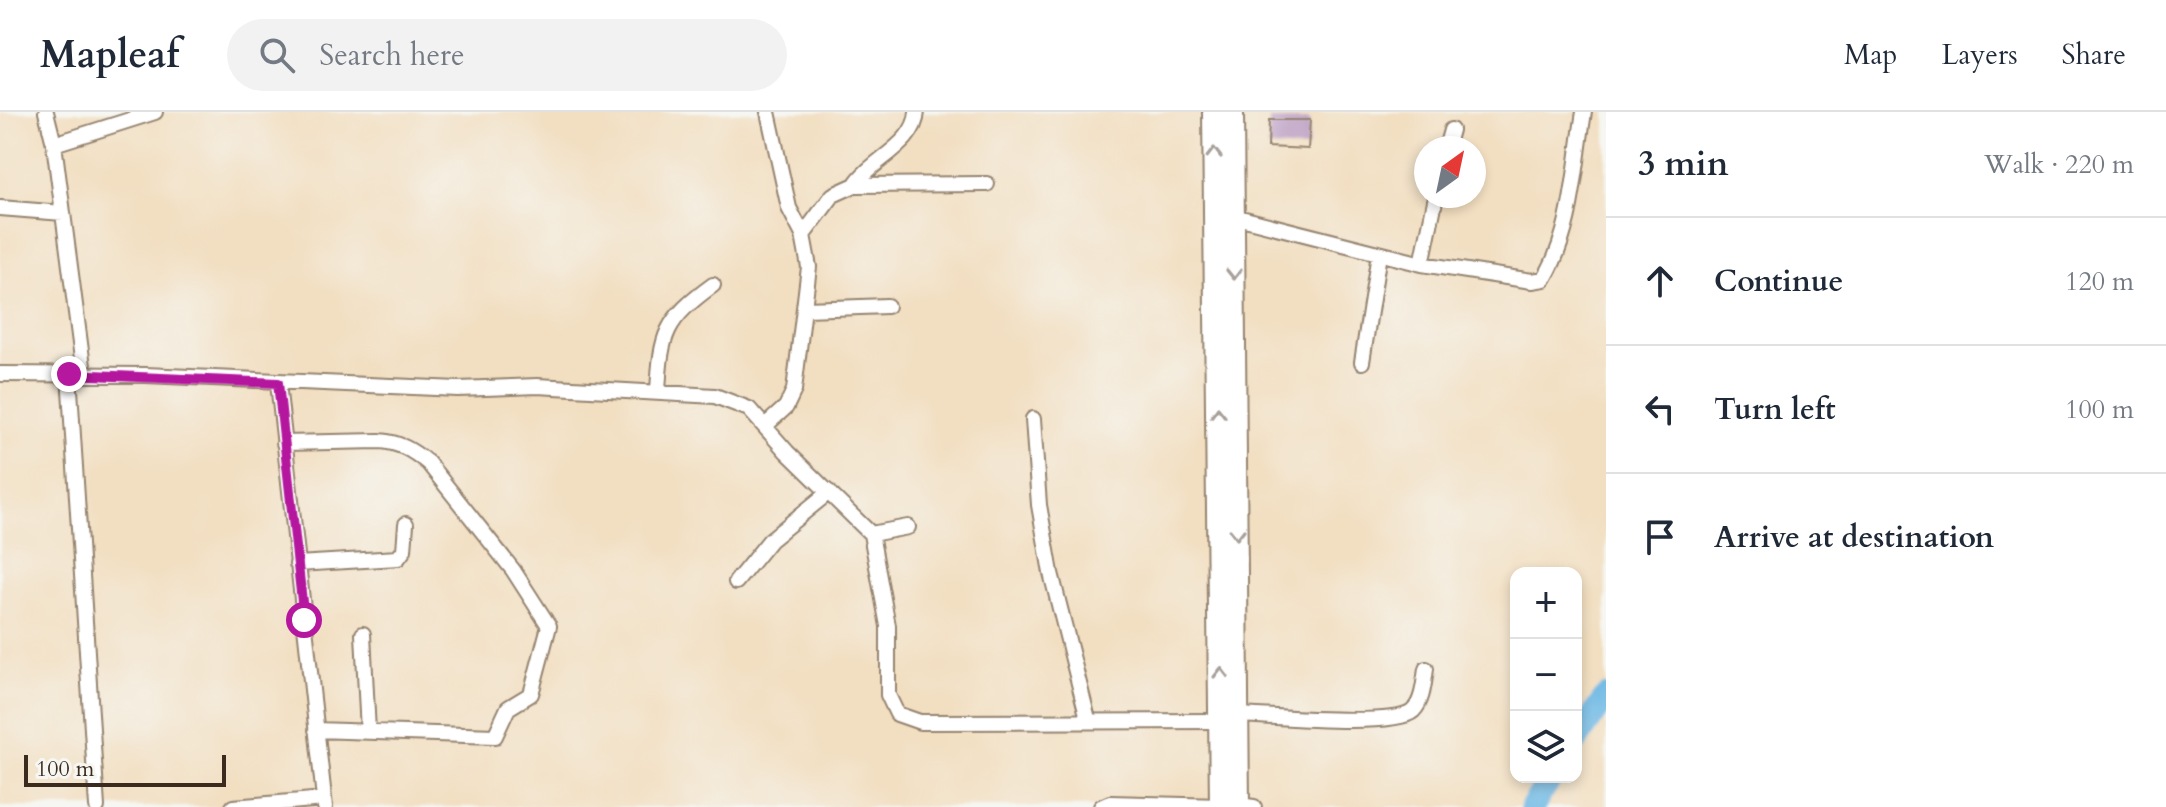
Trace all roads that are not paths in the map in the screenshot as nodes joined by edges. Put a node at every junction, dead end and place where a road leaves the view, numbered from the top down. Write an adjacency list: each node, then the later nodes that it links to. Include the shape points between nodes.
1 (46, 112): 10 (street)
2 (155, 112): 10 (street)
3 (768, 112): 17 (street, via 789,208)
4 (917, 112): 12 (street, via 913,130)
5 (1214, 112): 39 (main road, one-way to 5)
6 (1232, 112): 16 (main road)
7 (1584, 112): 19 (street, via 1567,211 1544,279)
8 (1451, 130): 9 (street)
9 (1449, 136)
10 (54, 144): 15 (street)
11 (987, 184): 12 (street)
12 (855, 185): 17 (street, via 833,195)
13 (0, 208): 15 (street)
14 (1434, 208): 19 (street)
15 (63, 213): 25 (street)
16 (1233, 216): 18 (street); 39 (main road, one-way to 39)
17 (803, 235): 22 (street, via 809,267)
18 (1379, 254): 19 (street); 23 (street)
19 (1422, 264)
20 (713, 285): 27 (street, via 670,321 660,350)
21 (887, 306): 22 (street)
22 (806, 309): 29 (street, via 794,390 786,407)
23 (1362, 362)
24 (0, 374): 25 (street)
25 (77, 374): 26 (street); 45 (street)
26 (278, 383): 27 (street); 30 (street)
27 (658, 392): 29 (street, via 735,402)
28 (1033, 419): 40 (street, via 1039,505)
29 (766, 425): 31 (street)
30 (284, 443): 35 (street); 42 (street, via 379,441 415,452 497,549 547,620 531,694 508,708 495,736)
31 (829, 492): 34 (street); 36 (street, via 770,540)
32 (406, 524): 35 (street, via 404,550 398,558)
33 (908, 527): 34 (street)
34 (871, 534): 40 (street, via 888,626 888,695 897,714 920,722)
35 (297, 564): 41 (street)
36 (736, 582)
37 (363, 634): 42 (street)
38 (1426, 669): 39 (street, via 1418,703 1405,716)
39 (1229, 718): 40 (street); 44 (main road)
40 (1088, 719)
41 (316, 730): 42 (street); 43 (street)
42 (368, 732)
43 (325, 803): 46 (street)
44 (1235, 806): 47 (street)
45 (97, 807)
46 (233, 807)
47 (1101, 807)

